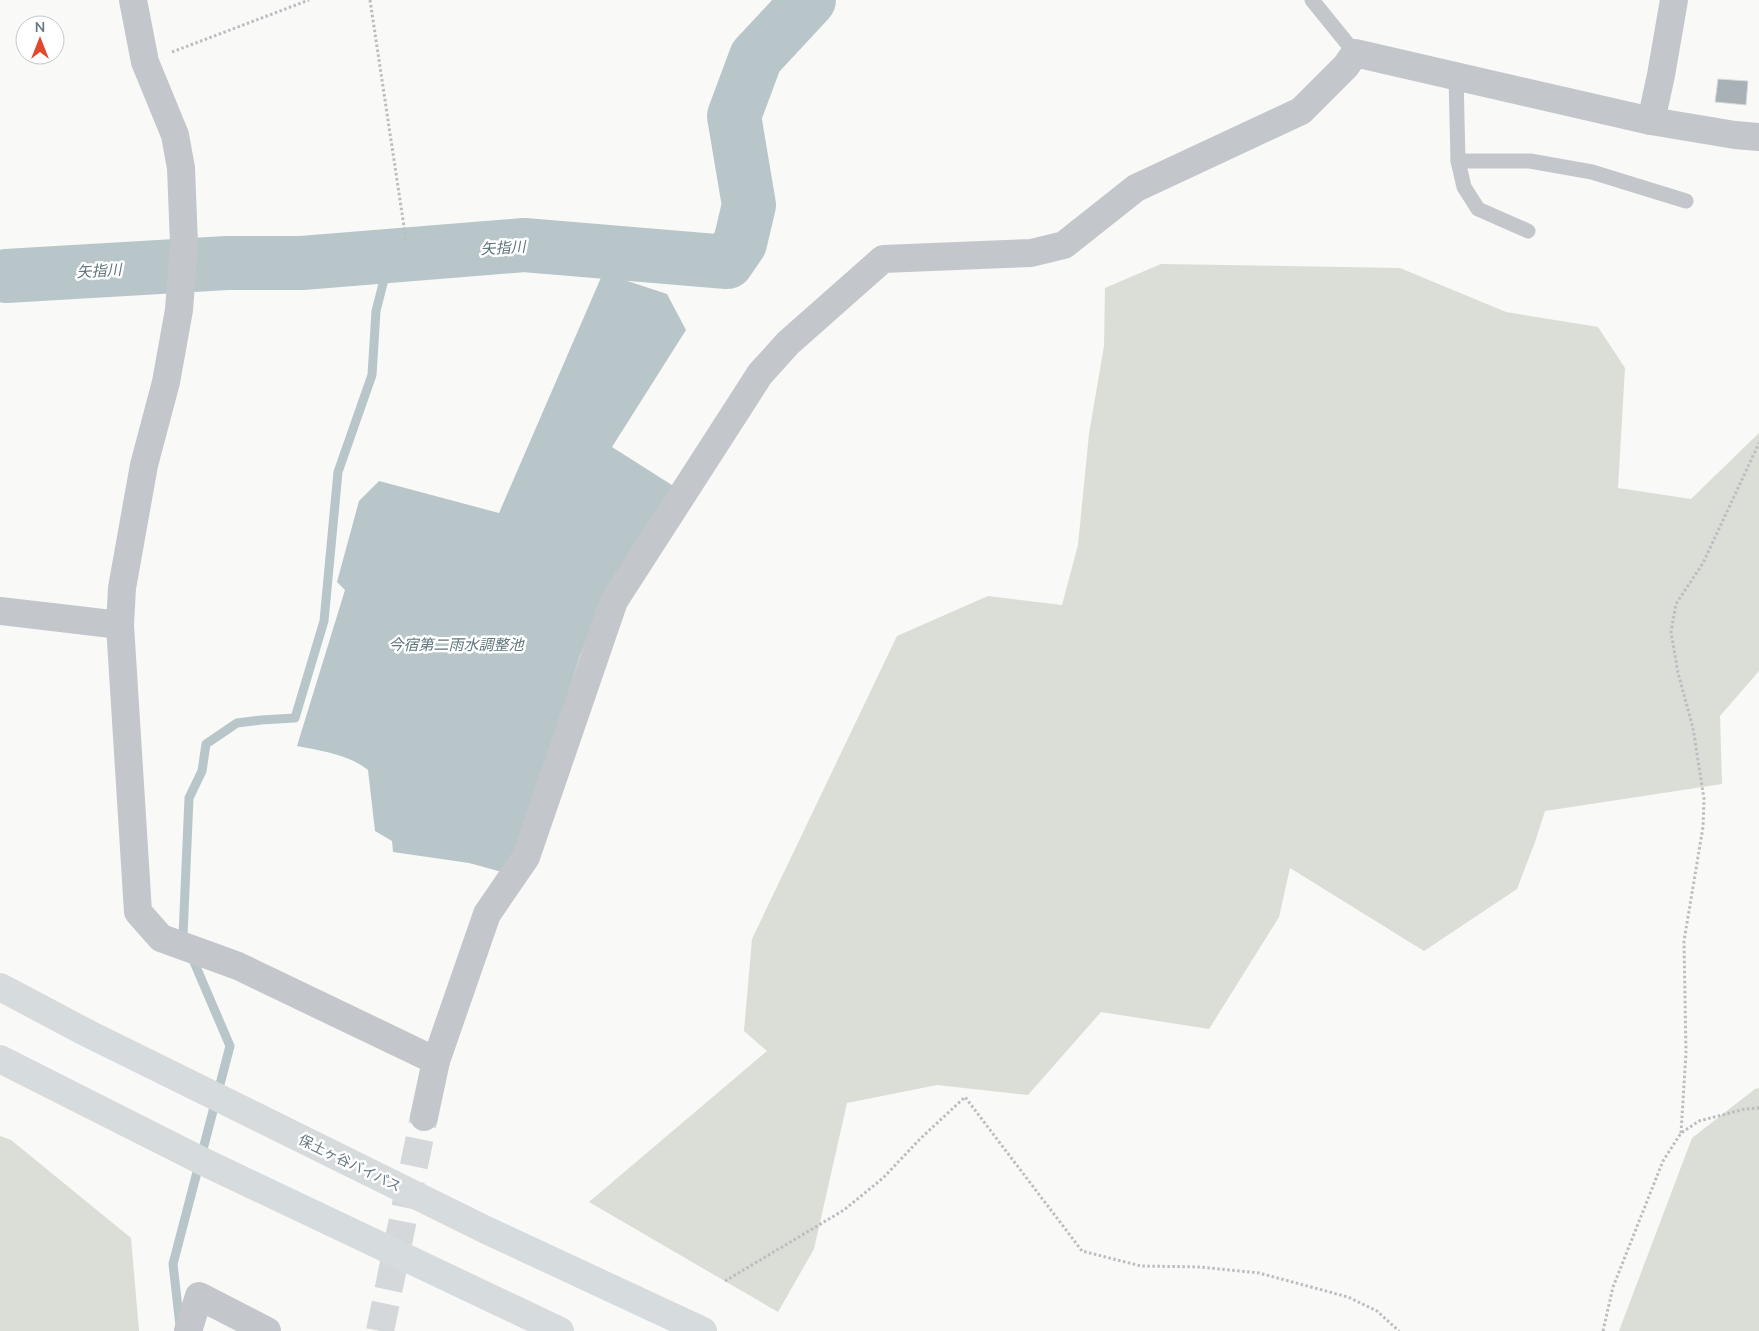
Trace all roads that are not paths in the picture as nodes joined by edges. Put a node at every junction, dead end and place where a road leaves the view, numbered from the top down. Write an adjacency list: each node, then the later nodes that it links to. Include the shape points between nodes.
1 (133, 0): 12 (street, via 145,62 175,135 181,168 184,244 179,310 166,382 144,464 122,588)
2 (1312, 0): 4 (lane)
3 (1674, 0): 6 (street)
4 (1355, 53): 5 (street); 17 (street, via 1301,111 1136,188 1064,245 1031,253 883,259 788,343 760,374 614,601 526,857 487,914)
5 (1456, 76): 6 (street); 8 (lane)
6 (1651, 121): 7 (street)
7 (1759, 137)
8 (1458, 161): 9 (lane, via 1530,161 1592,172); 10 (lane, via 1464,187 1478,209)
9 (1686, 201)
10 (1528, 231)
11 (0, 611): 12 (street)
12 (120, 625): 17 (street, via 138,912 161,938 238,966)
13 (0, 975): 15 (highway)
14 (0, 988): 15 (highway, 保土ヶ谷バイパス)
15 (89, 1034): 24 (highway, 保土ヶ谷バイパス, via 486,1230)
16 (0, 1059): 20 (highway)
17 (436, 1061): 19 (street)
18 (0, 1077): 20 (highway)
19 (424, 1117)
20 (202, 1161): 23 (highway)
21 (188, 1331): 22 (street, via 199,1296)
22 (267, 1331)
23 (560, 1331)
24 (703, 1331)

